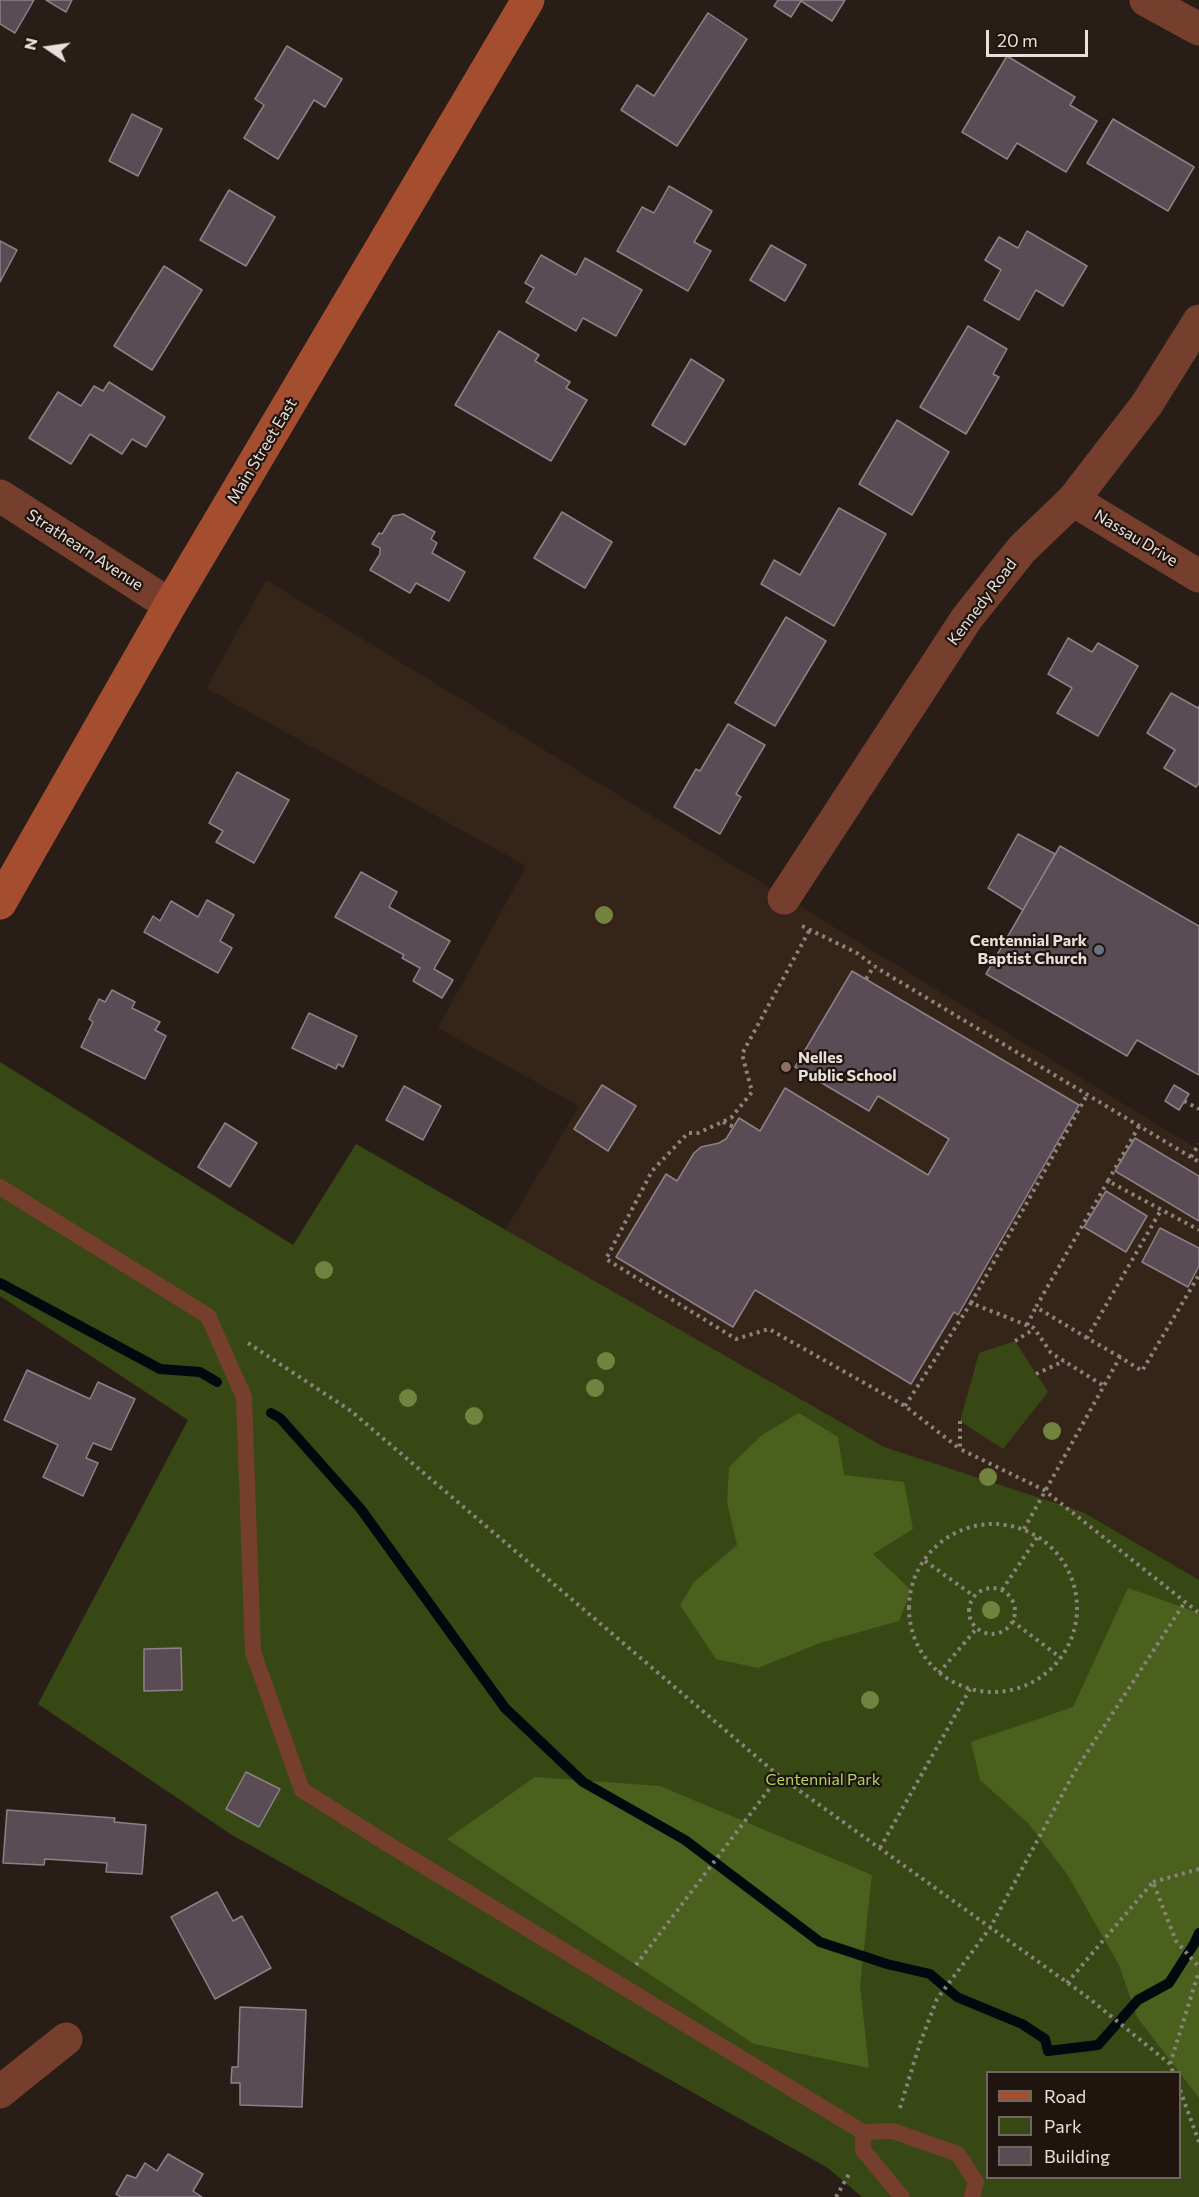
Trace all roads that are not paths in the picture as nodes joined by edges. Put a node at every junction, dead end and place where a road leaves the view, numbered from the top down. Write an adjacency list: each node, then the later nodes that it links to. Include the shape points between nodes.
1 (528, 0): 8 (main road, Main Street East)
2 (1146, 0): 3 (street)
3 (1196, 21)
4 (1199, 321): 6 (street, Kennedy Road, via 1147,404)
5 (0, 496): 8 (street, Strathearn Avenue)
6 (1073, 500): 7 (street, Nassau Drive); 10 (street, Kennedy Road, via 1022,549 966,618)
7 (1199, 576)
8 (170, 604): 9 (main road, Main Street East)
9 (0, 903)
10 (789, 910)
11 (0, 1186): 14 (lane, via 208,1316 244,1397 253,1652 302,1790)
12 (66, 2039): 13 (street)
13 (0, 2092)
14 (863, 2132): 15 (lane, via 863,2150); 16 (lane, via 893,2131 958,2154 976,2182)
15 (902, 2197)
16 (972, 2197)

